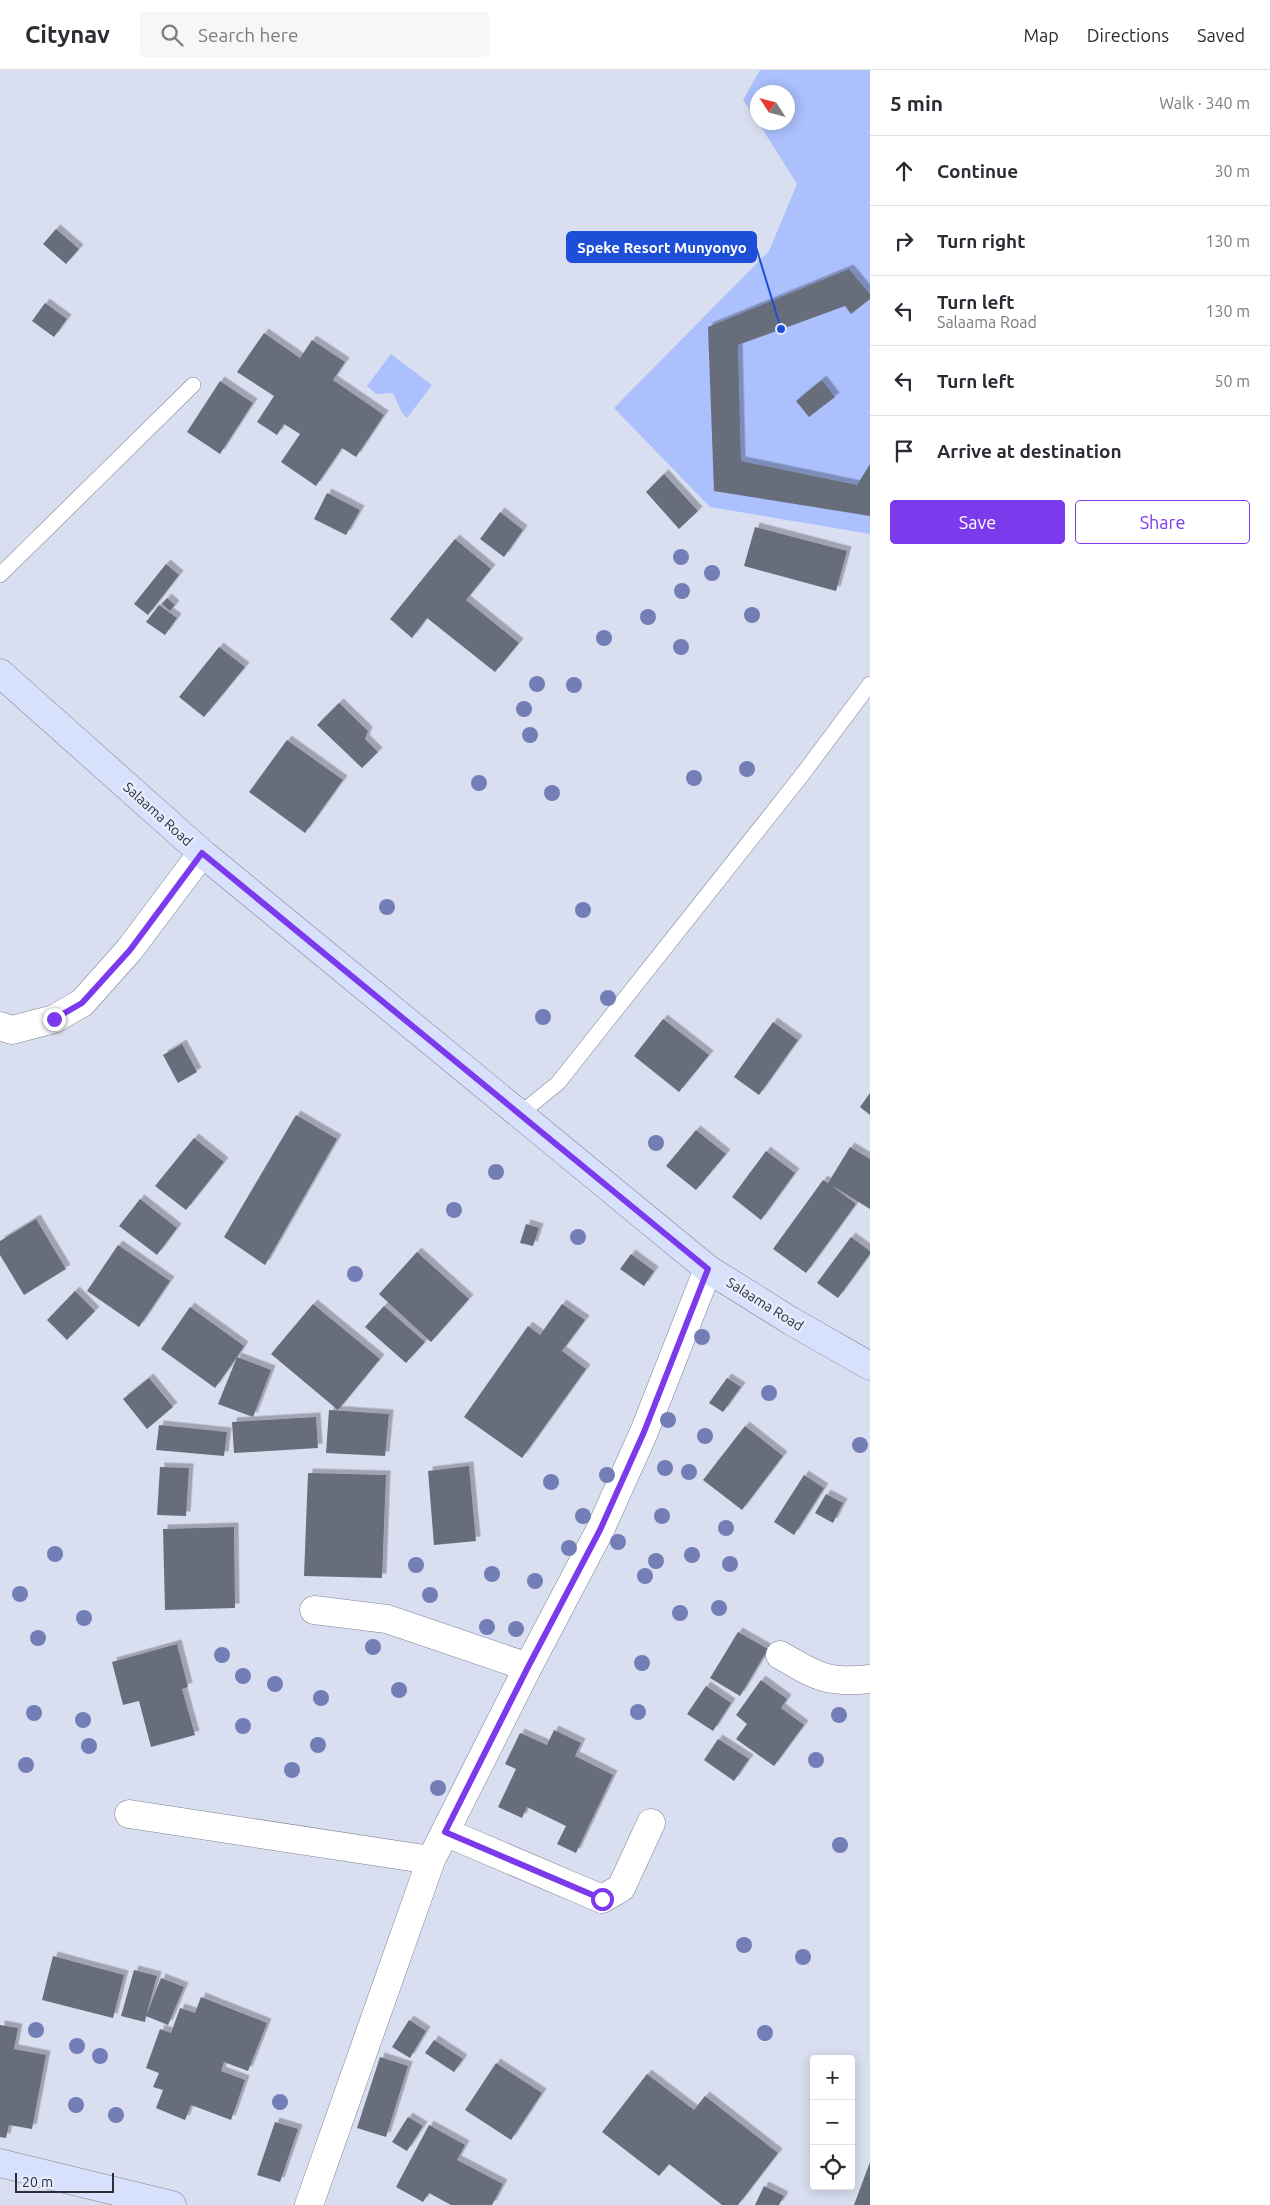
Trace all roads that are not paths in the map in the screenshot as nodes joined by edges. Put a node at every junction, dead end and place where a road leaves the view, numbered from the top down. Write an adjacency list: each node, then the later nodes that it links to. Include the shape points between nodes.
1 (193, 385): 2 (lane)
2 (0, 576)
3 (0, 673): 5 (street, Salaama Road)
4 (870, 684): 7 (lane, via 558,1083)
5 (202, 853): 6 (street, via 130,950 82,1003 54,1019 12,1030); 7 (street, Salaama Road)
6 (0, 1026)
7 (520, 1114): 8 (street, Salaama Road)
8 (708, 1269): 9 (street, Salaama Road); 12 (street, via 644,1432 600,1530)
9 (870, 1366)
10 (314, 1610): 12 (street, via 387,1619)
11 (780, 1655): 13 (street, via 815,1675 844,1682)
12 (528, 1667): 16 (street)
13 (870, 1679)
14 (129, 1814): 17 (street)
15 (651, 1823): 16 (street, via 621,1888 602,1899)
16 (445, 1832): 17 (street)
17 (431, 1860): 20 (street)
18 (0, 2163): 19 (street)
19 (172, 2205)
20 (309, 2205)

